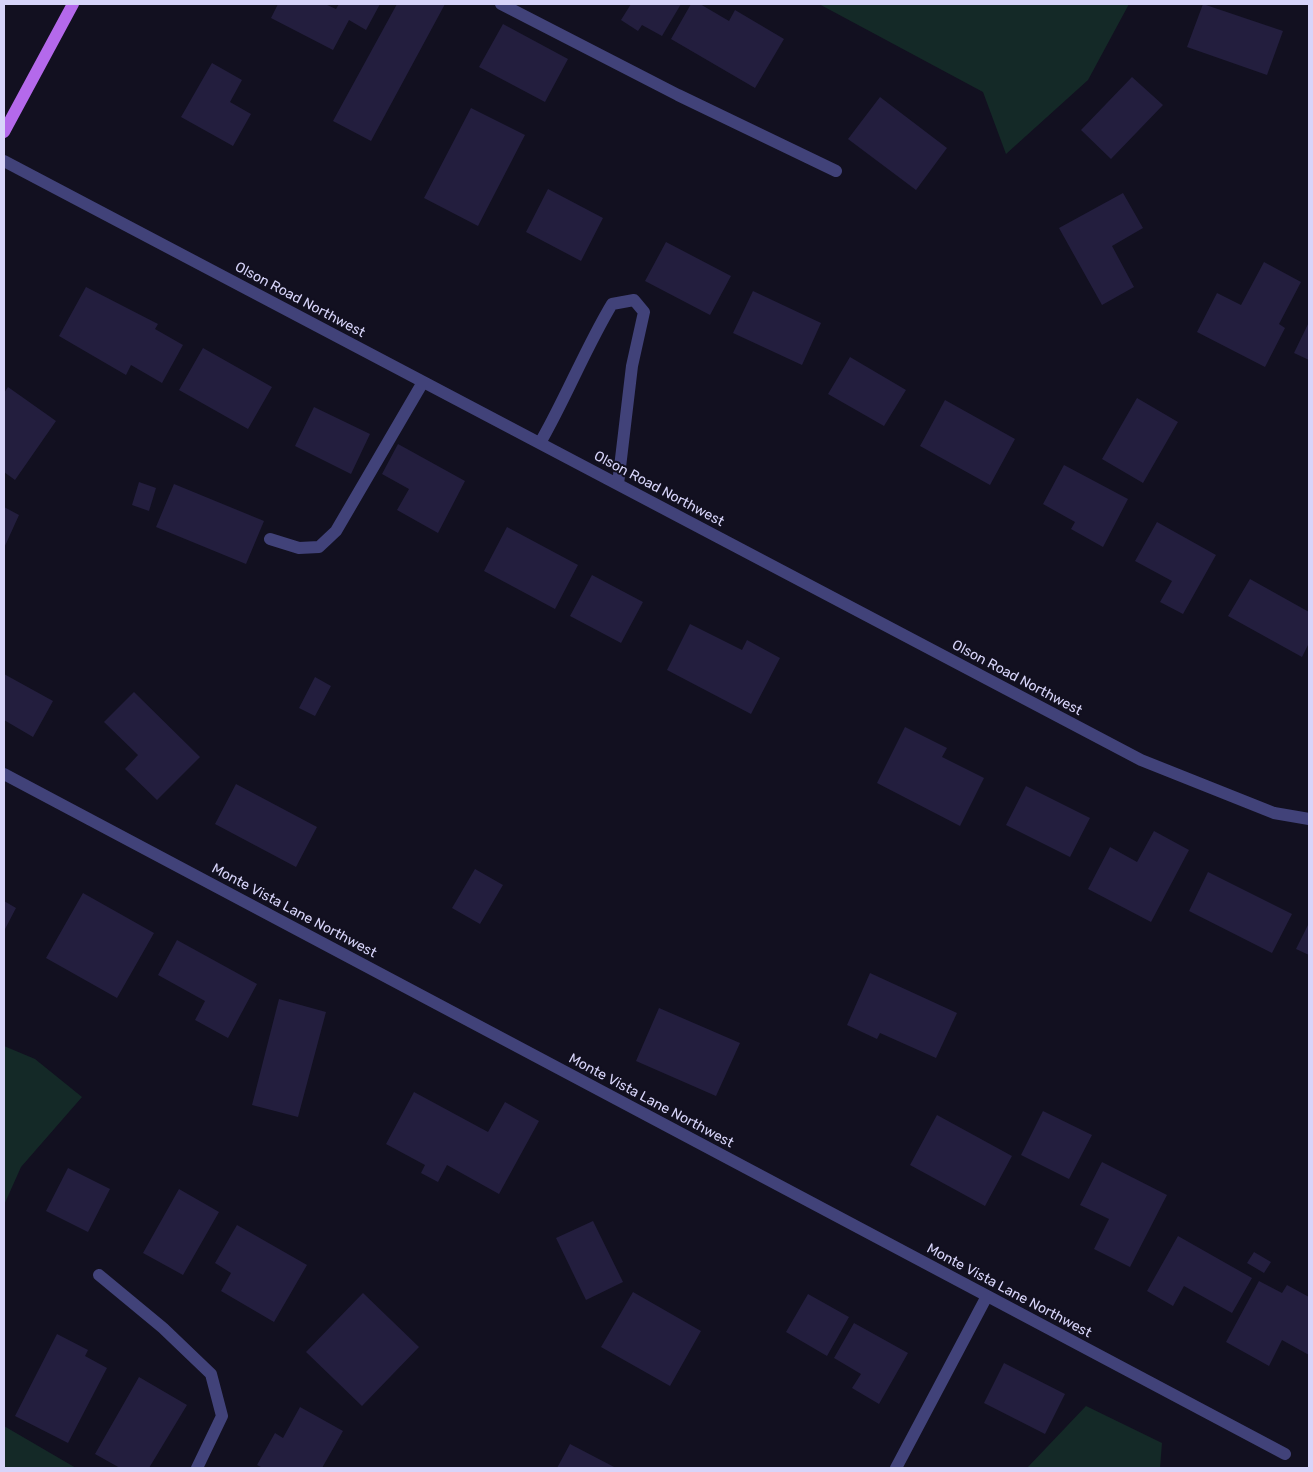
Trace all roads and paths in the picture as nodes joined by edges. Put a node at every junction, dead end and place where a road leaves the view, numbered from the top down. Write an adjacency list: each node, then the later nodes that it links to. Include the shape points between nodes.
1 (72, 4): 3 (main road)
2 (501, 4): 5 (street)
3 (4, 132)
4 (4, 161): 6 (street, Olson Road Northwest)
5 (836, 171)
6 (423, 382): 7 (street, Olson Road Northwest); 9 (street, via 336,531 318,547 299,548)
7 (540, 443): 8 (street, Olson Road Northwest); 8 (street, via 612,304 634,300 644,312 632,366)
8 (618, 484): 11 (street, Olson Road Northwest, via 1141,760 1274,813)
9 (270, 539)
10 (4, 774): 13 (street, Monte Vista Lane Northwest)
11 (1309, 819)
12 (99, 1274): 15 (street, via 211,1374 222,1416)
13 (988, 1296): 14 (street, Monte Vista Lane Northwest); 16 (street)
14 (1285, 1454)
15 (197, 1468)
16 (896, 1468)

